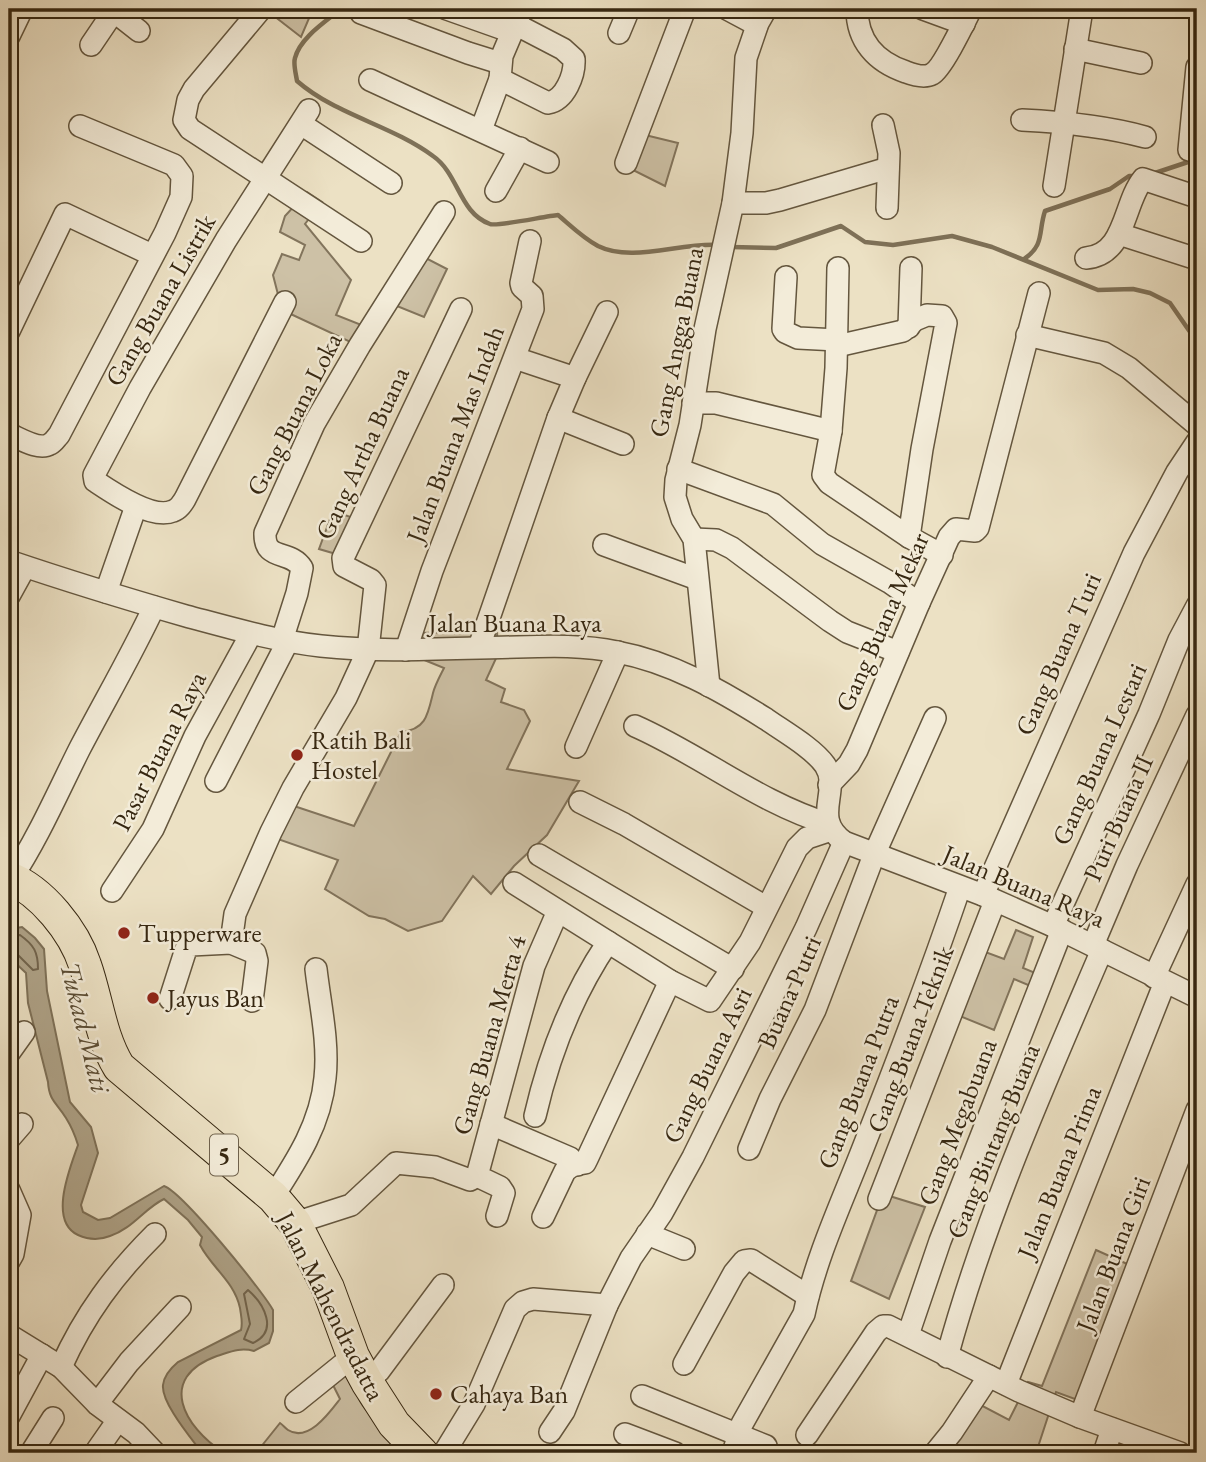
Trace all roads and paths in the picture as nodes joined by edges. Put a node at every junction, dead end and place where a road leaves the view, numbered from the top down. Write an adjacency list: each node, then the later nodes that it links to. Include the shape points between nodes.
1 (261, 9): 33 (street, via 194,89 184,120 190,129)
2 (447, 9): 13 (street)
3 (629, 9): 15 (street)
4 (685, 9): 31 (street)
5 (727, 9): 12 (street)
6 (857, 9): 11 (street, via 860,30 871,50 888,65 922,76 935,73)
7 (923, 9): 11 (street)
8 (1082, 9): 17 (street)
9 (112, 10): 14 (street); 16 (street)
10 (361, 13): 20 (street)
11 (967, 16)
12 (762, 17): 38 (street, Gang Angga Buana, via 746,58)
13 (516, 22): 20 (street); 20 (street, via 563,49 574,60 573,75 561,95 548,103)
14 (139, 31)
15 (619, 33)
16 (91, 46)
17 (1075, 49): 18 (street); 23 (street)
18 (1141, 63)
19 (1197, 67): 29 (street)
20 (500, 71): 26 (street)
21 (370, 80): 26 (street)
22 (1022, 120): 23 (street)
23 (1066, 123): 27 (street); 35 (street)
24 (883, 125): 32 (street)
25 (80, 126): 44 (street, via 174,165 182,176 181,197)
26 (481, 130): 28 (street)
27 (1145, 138)
28 (520, 148): 30 (street); 36 (street)
29 (1189, 150)
30 (548, 162)
31 (626, 163)
32 (888, 168): 38 (street, via 780,200); 39 (street)
33 (264, 178): 34 (street, Gang Buana Listrik, via 305,117); 42 (street); 68 (street, Gang Buana Listrik, via 139,387 94,475 95,481)
34 (391, 183)
35 (1054, 186)
36 (496, 191)
37 (1197, 197): 41 (street, via 1143,179)
38 (733, 203): 60 (street, Gang Angga Buana)
39 (887, 208)
40 (444, 212): 81 (street, Gang Buana Loka, via 314,424 265,533 269,549 299,562 302,568)
41 (1119, 234): 45 (street, via 1103,254); 46 (street)
42 (361, 241)
43 (530, 241): 58 (street, Jalan Buana Mas Indah, via 521,283 532,296 533,309)
44 (152, 255): 55 (street, via 65,214); 64 (street, via 59,435 45,446)
45 (1086, 258)
46 (1197, 259)
47 (838, 268): 57 (street)
48 (911, 268): 54 (street)
49 (786, 276): 57 (street, via 785,332)
50 (1039, 293): 56 (street, Gang Buana Mekar)
51 (285, 302): 68 (street, Gang Buana Listrik, via 186,499 172,512)
52 (461, 309): 83 (street, Gang Artha Buana, via 343,558 344,566 375,585)
53 (607, 312): 59 (street)
54 (909, 327): 57 (street); 69 (street, via 922,317 937,314 946,323)
55 (9, 331)
56 (1027, 335): 62 (street, via 1104,353); 72 (street, Gang Buana Mekar, via 978,528 956,529)
57 (837, 343): 63 (street)
58 (515, 358): 59 (street); 84 (street, Jalan Buana Mas Indah)
59 (575, 378): 61 (street)
60 (693, 403): 63 (street, via 716,403); 67 (street, Gang Angga Buana)
61 (558, 418): 66 (street); 82 (street)
62 (1197, 425)
63 (831, 431): 69 (street, via 825,479)
64 (9, 434)
65 (1197, 442): 103 (street, Gang Buana Turi, via 1134,553)
66 (623, 444)
67 (678, 470): 70 (street, Gang Angga Buana, via 675,497); 77 (street, via 773,504 822,544)
68 (136, 506): 75 (street)
69 (909, 537): 72 (street)
70 (694, 539): 74 (street, Gang Angga Buana); 86 (street, via 716,540 732,548 847,632)
71 (604, 545): 74 (street)
72 (942, 555): 77 (street, Gang Buana Mekar)
73 (17, 564): 75 (street, Jalan Buana Raya); 76 (street)
74 (697, 579): 87 (street, Gang Angga Buana)
75 (106, 592): 79 (street, Jalan Buana Raya)
76 (9, 596)
77 (919, 603): 86 (street, Gang Buana Mekar)
78 (1197, 606): 106 (street, Gang Buana Lestari)
79 (154, 607): 80 (street, Jalan Buana Raya); 98 (street, via 33,846)
80 (251, 634): 81 (street, Jalan Buana Raya); 102 (street, Pasar Buana Raya, via 195,736 153,829)
81 (285, 640): 83 (street, Jalan Buana Raya); 92 (street)
82 (479, 648): 84 (street, Jalan Buana Raya); 85 (street, Jalan Buana Raya, via 571,646)
83 (368, 650): 84 (street, Jalan Buana Raya); 108 (street, via 271,832 235,914)
84 (406, 650)
85 (618, 652): 87 (street, Jalan Buana Raya, via 652,660); 91 (street)
86 (898, 652): 93 (street, Gang Buana Mekar, via 857,750)
87 (709, 685): 93 (street, Jalan Buana Raya, via 816,755 829,774)
88 (1197, 715): 109 (street, Puri Buana II, via 1127,865)
89 (935, 718): 97 (street, Buana Putri)
90 (635, 726): 95 (street)
91 (576, 747)
92 (216, 781)
93 (830, 785): 95 (street, Jalan Buana Raya, via 827,814)
94 (580, 802): 104 (street)
95 (835, 832): 97 (street, Jalan Buana Raya); 104 (street, via 807,838 797,848); 132 (street, Gang Buana Asri, via 806,928 693,1157)
96 (539, 855): 111 (street)
97 (874, 855): 101 (street, Jalan Buana Raya); 122 (street, Buana Putri, via 815,1010)
98 (10, 879): 126 (highway, Jalan Mahendradatta / 5, via 34,892 62,922 85,962 108,1050 119,1066)
99 (514, 883): 105 (street)
100 (1197, 884): 112 (street, Jalan Buana Prima)
101 (960, 887): 103 (street, Jalan Buana Raya); 136 (street, Gang Buana Putra)
102 (112, 891)
103 (989, 898): 106 (street, Jalan Buana Raya); 127 (street, Gang Buana Teknik)
104 (766, 907): 111 (street)
105 (558, 911): 107 (street); 121 (street, Gang Buana Merta 4, via 534,966)
106 (1058, 928): 109 (street, Jalan Buana Raya); 140 (street, Gang Megabuana)
107 (608, 942): 113 (street); 120 (street, via 575,1000 544,1079)
108 (231, 943): 115 (street, via 186,949); 116 (street, via 255,953)
109 (1098, 947): 112 (street, Jalan Buana Raya); 142 (street, Gang Bintang Buana, via 981,1245)
110 (316, 969): 126 (street, via 326,1063 324,1088 304,1146)
111 (733, 969): 113 (street, via 712,1000)
112 (1159, 979): 114 (street, Jalan Buana Raya); 146 (street, Jalan Buana Prima)
113 (670, 981): 123 (street, via 587,1159)
114 (1197, 997)
115 (170, 999)
116 (252, 1001)
117 (24, 1032): 118 (street)
118 (9, 1053)
119 (1197, 1110): 151 (street, Jalan Buana Giri)
120 (536, 1116)
121 (491, 1124): 123 (street); 124 (street, Gang Buana Merta 4)
122 (749, 1149)
123 (577, 1165): 129 (street, via 565,1171)
124 (477, 1176): 128 (street, Gang Buana Merta 4, via 504,1193); 130 (street, Gang Buana Merta 4, via 470,1180 435,1167 396,1163 351,1205)
125 (9, 1190): 134 (street, via 20,1215)
126 (273, 1197): 130 (highway, Jalan Mahendradatta / 5)
127 (879, 1199)
128 (497, 1216)
129 (543, 1217)
130 (295, 1223): 145 (highway, Jalan Mahendradatta / 5, via 328,1288)
131 (155, 1234): 144 (street, via 95,1302)
132 (647, 1234): 133 (street); 137 (street, Gang Buana Asri)
133 (684, 1249)
134 (9, 1261)
135 (443, 1285): 145 (street, via 379,1371)
136 (807, 1296): 143 (street, via 751,1260 744,1261); 158 (street, Gang Buana Putra, via 799,1326 747,1414)
137 (607, 1305): 155 (street, Gang Buana Asri, via 564,1411); 164 (street, via 533,1299 514,1309 474,1404)
138 (180, 1307): 149 (street)
139 (9, 1335): 141 (street)
140 (908, 1335): 142 (street); 157 (street, via 888,1326 876,1332)
141 (42, 1355): 144 (street); 150 (street)
142 (947, 1357): 146 (street)
143 (684, 1364)
144 (61, 1367): 149 (street)
145 (360, 1369): 148 (street); 163 (highway, Jalan Mahendradatta / 5, via 394,1424)
146 (997, 1380): 151 (street); 166 (street, Jalan Buana Prima)
147 (642, 1396): 158 (street)
148 (296, 1402)
149 (97, 1404): 153 (street)
150 (9, 1416)
151 (1080, 1417): 154 (street)
152 (53, 1418): 160 (street)
153 (118, 1420): 161 (street); 162 (street)
154 (1112, 1429): 167 (street); 168 (street)
155 (550, 1432)
156 (625, 1434): 165 (street)
157 (807, 1435)
158 (736, 1444): 159 (street)
159 (766, 1446)
160 (32, 1453)
161 (95, 1453)
162 (155, 1453)
163 (422, 1453)
164 (444, 1453)
165 (676, 1453)
166 (934, 1453)
167 (1104, 1453)
168 (1180, 1453)

